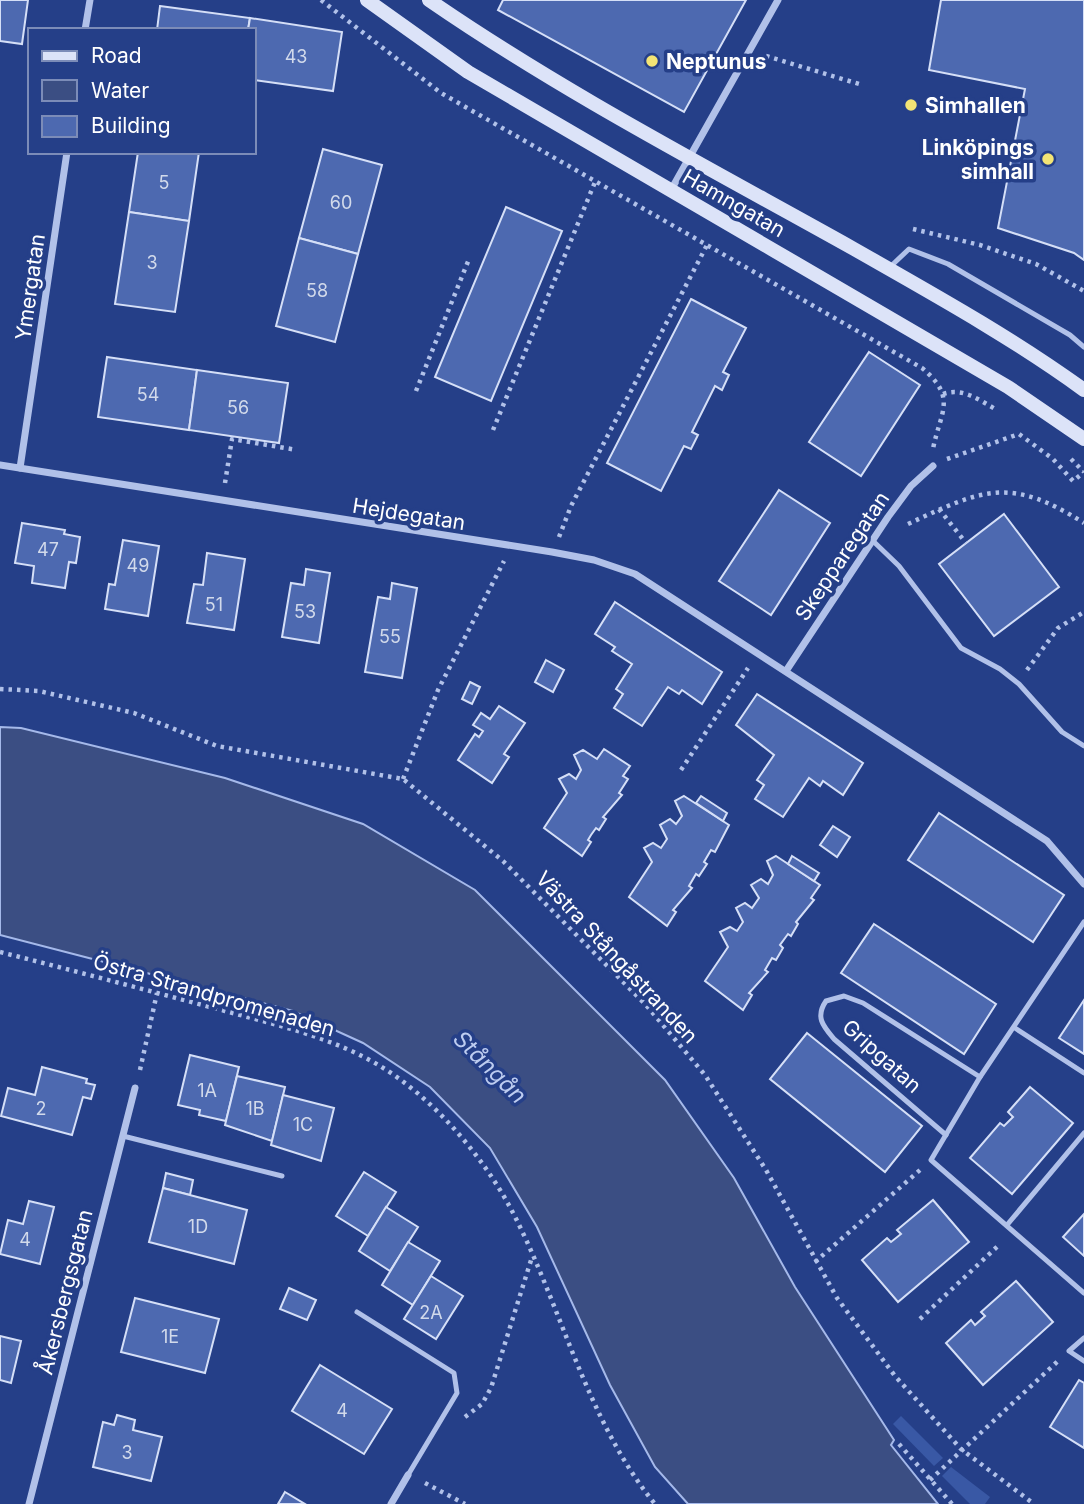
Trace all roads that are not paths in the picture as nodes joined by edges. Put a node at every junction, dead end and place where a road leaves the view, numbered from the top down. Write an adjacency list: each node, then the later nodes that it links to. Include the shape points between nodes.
1 (90, 0): 5 (street)
2 (366, 0): 8 (main road, Hamngatan, via 468,72)
3 (429, 0): 7 (main road, Hamngatan, via 488,40)
4 (778, 0): 7 (street)
5 (85, 28)
6 (67, 154): 15 (street, Ymergatan)
7 (689, 158): 8 (street); 9 (main road, Hamngatan)
8 (670, 190): 12 (main road, Hamngatan, via 1008,387)
9 (888, 268): 10 (lane, via 909,249 948,264); 11 (main road, Hamngatan, via 982,322)
10 (1084, 347)
11 (1084, 390)
12 (1084, 439)
13 (0, 465): 15 (street, Hejdegatan)
14 (933, 466): 16 (street, Skepparegatan, via 911,486)
15 (20, 468): 17 (street, Hejdegatan, via 594,560 635,574)
16 (872, 540): 17 (street, Skepparegatan); 18 (lane, via 899,566 961,648 1019,684 1062,732)
17 (786, 671): 19 (street, via 1047,841)
18 (1084, 746)
19 (1084, 884)
20 (1084, 922): 21 (lane)
21 (1015, 1028): 22 (lane); 23 (lane)
22 (1084, 1073)
23 (980, 1077): 26 (lane); 26 (lane, Gripgatan, via 863,1003 844,996 826,1001 820,1010 821,1023 834,1040)
24 (135, 1088): 27 (street, Åkersbergsgatan)
25 (1084, 1133): 29 (lane)
26 (946, 1135): 29 (lane, via 931,1160)
27 (123, 1136): 28 (lane); 35 (street, Åkersbergsgatan)
28 (282, 1176)
29 (1007, 1226): 30 (lane)
30 (1084, 1293)
31 (357, 1312): 34 (lane, via 454,1373 457,1393)
32 (1084, 1338): 33 (lane, via 1069,1351)
33 (1084, 1361)
34 (408, 1475): 36 (street)
35 (29, 1504)
36 (391, 1504)

